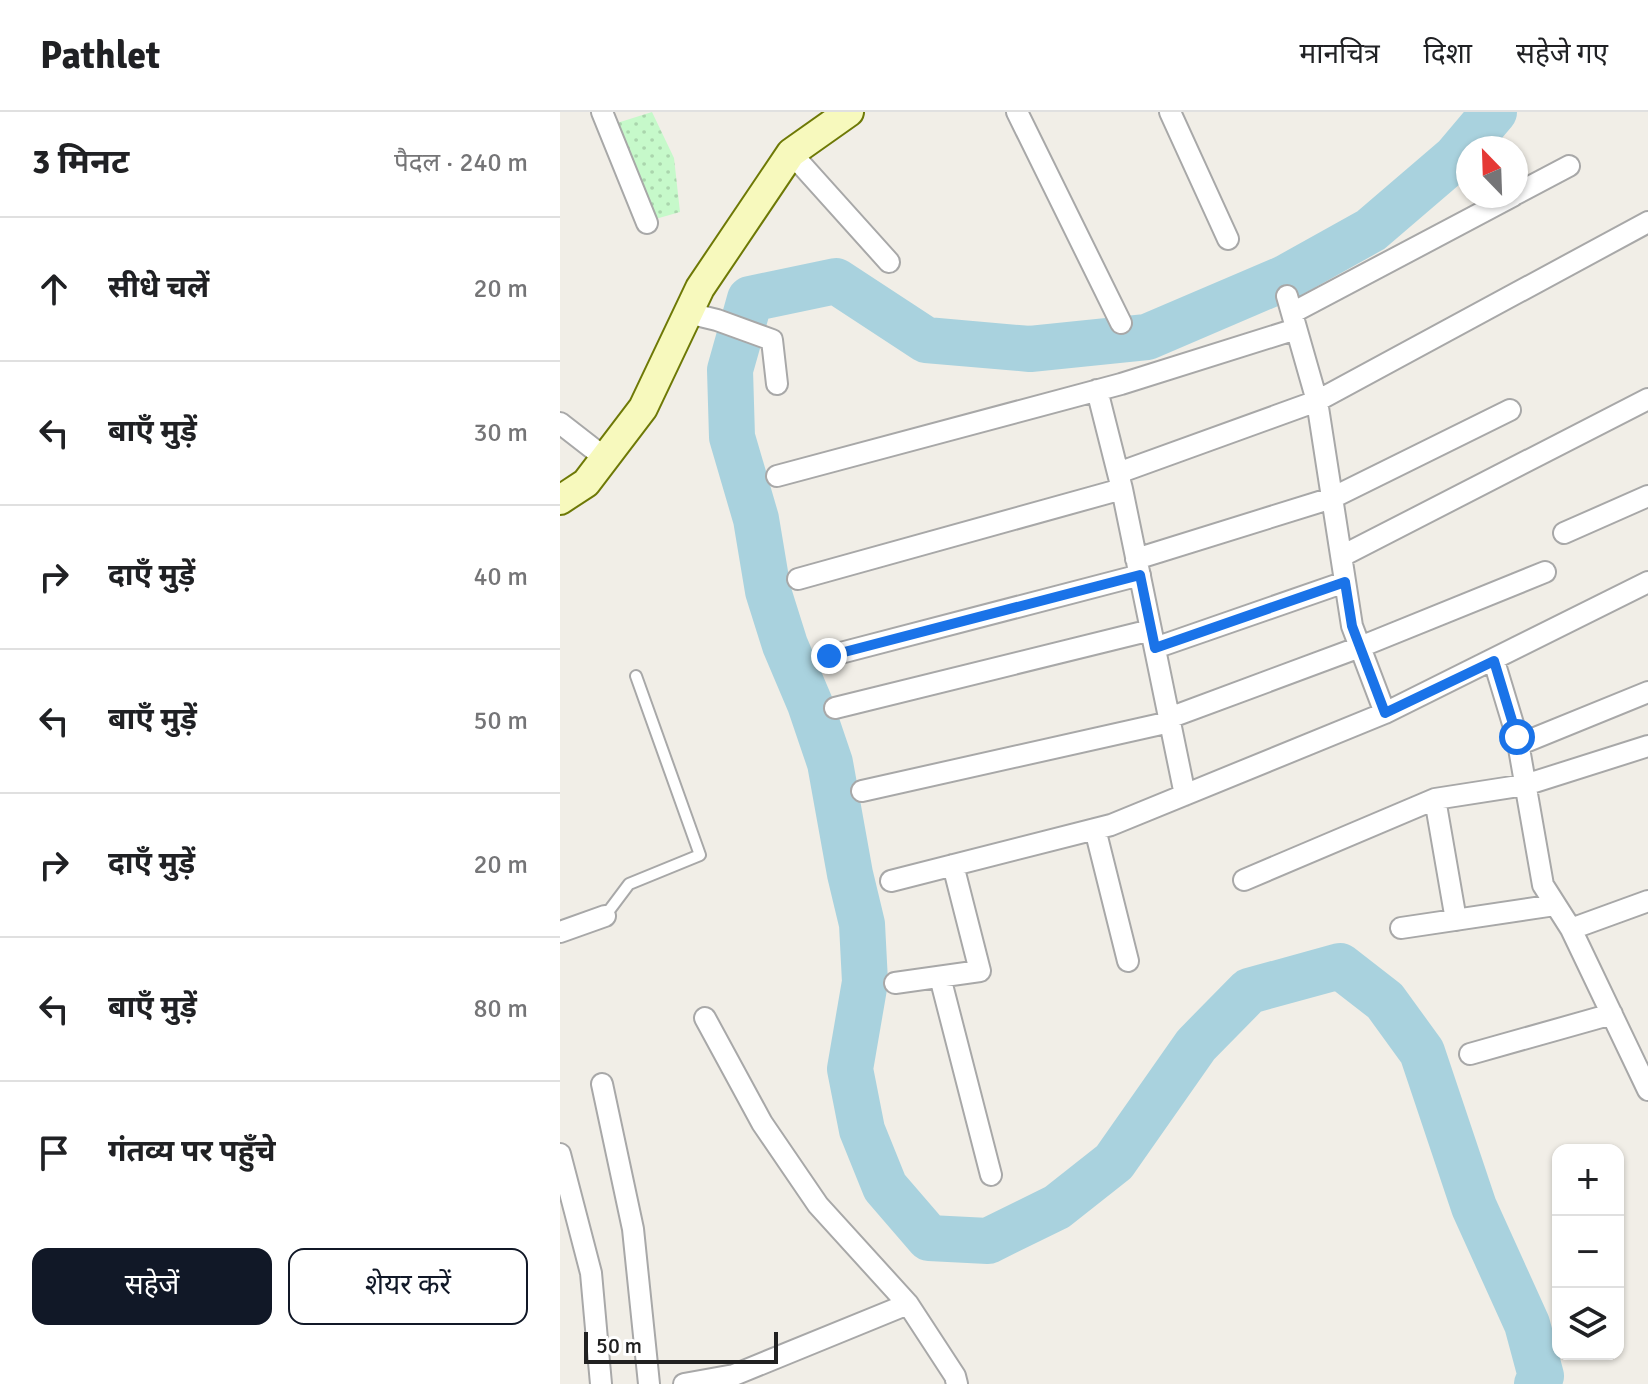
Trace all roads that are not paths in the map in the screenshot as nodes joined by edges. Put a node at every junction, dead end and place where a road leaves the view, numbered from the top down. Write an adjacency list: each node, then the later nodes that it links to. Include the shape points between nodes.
1 (602, 112): 10 (street)
2 (849, 112): 5 (street)
3 (1017, 112): 15 (street)
4 (1170, 112): 11 (street)
5 (791, 153): 12 (street); 14 (street)
6 (1569, 166): 7 (street)
7 (1528, 188)
8 (1489, 208): 13 (street)
9 (1648, 222): 19 (street)
10 (647, 223)
11 (1228, 239)
12 (889, 262)
13 (1292, 312): 17 (street); 19 (street)
14 (688, 313): 16 (street, via 772,340); 22 (street, via 643,408)
15 (1121, 323)
16 (777, 384)
17 (1097, 390): 23 (street); 24 (street)
18 (1648, 399): 29 (street)
19 (1317, 401): 24 (street); 26 (street)
20 (1510, 410): 26 (street)
21 (560, 423): 22 (street)
22 (605, 458): 27 (street, via 586,483)
23 (777, 476)
24 (1120, 481): 30 (street); 32 (street)
25 (1648, 496): 28 (street)
26 (1332, 498): 29 (street); 30 (street)
27 (560, 500)
28 (1564, 533)
29 (1342, 556): 33 (street)
30 (1138, 567): 35 (street); 37 (street)
31 (1545, 572): 36 (street)
32 (798, 579)
33 (1345, 582): 35 (street); 36 (street)
34 (1648, 582): 38 (street)
35 (1153, 639): 41 (street); 43 (street)
36 (1360, 647): 42 (street); 43 (street)
37 (829, 656)
38 (1494, 661): 42 (street); 44 (street)
39 (636, 676): 56 (lane, via 700,855 629,884)
40 (1648, 692): 44 (street)
41 (835, 708)
42 (1385, 713): 48 (street)
43 (1170, 720): 47 (street); 48 (street)
44 (1518, 745): 46 (street)
45 (1648, 746): 46 (street)
46 (1525, 785): 49 (street); 55 (street, via 1543,885)
47 (862, 791)
48 (1185, 795): 50 (street)
49 (1435, 799): 52 (street); 57 (street)
50 (1095, 829): 51 (street); 61 (street)
51 (953, 865): 53 (street); 62 (street, via 980,971)
52 (1244, 880)
53 (891, 881)
54 (1648, 901): 59 (street)
55 (1555, 905): 57 (street); 59 (street)
56 (605, 916): 60 (street)
57 (1456, 920): 58 (street)
58 (1401, 928)
59 (1571, 929): 64 (street)
60 (560, 932)
61 (1128, 961)
62 (940, 977): 63 (street); 72 (street)
63 (895, 983)
64 (1612, 1014): 66 (street); 67 (street)
65 (705, 1018): 73 (street, via 762,1123 818,1205)
66 (1639, 1051): 68 (street); 70 (street)
67 (1470, 1054)
68 (1648, 1071)
69 (602, 1084): 75 (street, via 633,1229)
70 (1648, 1090)
71 (560, 1154): 74 (street, via 591,1273)
72 (991, 1175)
73 (908, 1304): 76 (street, via 734,1375); 77 (street)
74 (601, 1384)
75 (649, 1384)
76 (684, 1384)
77 (957, 1384)

